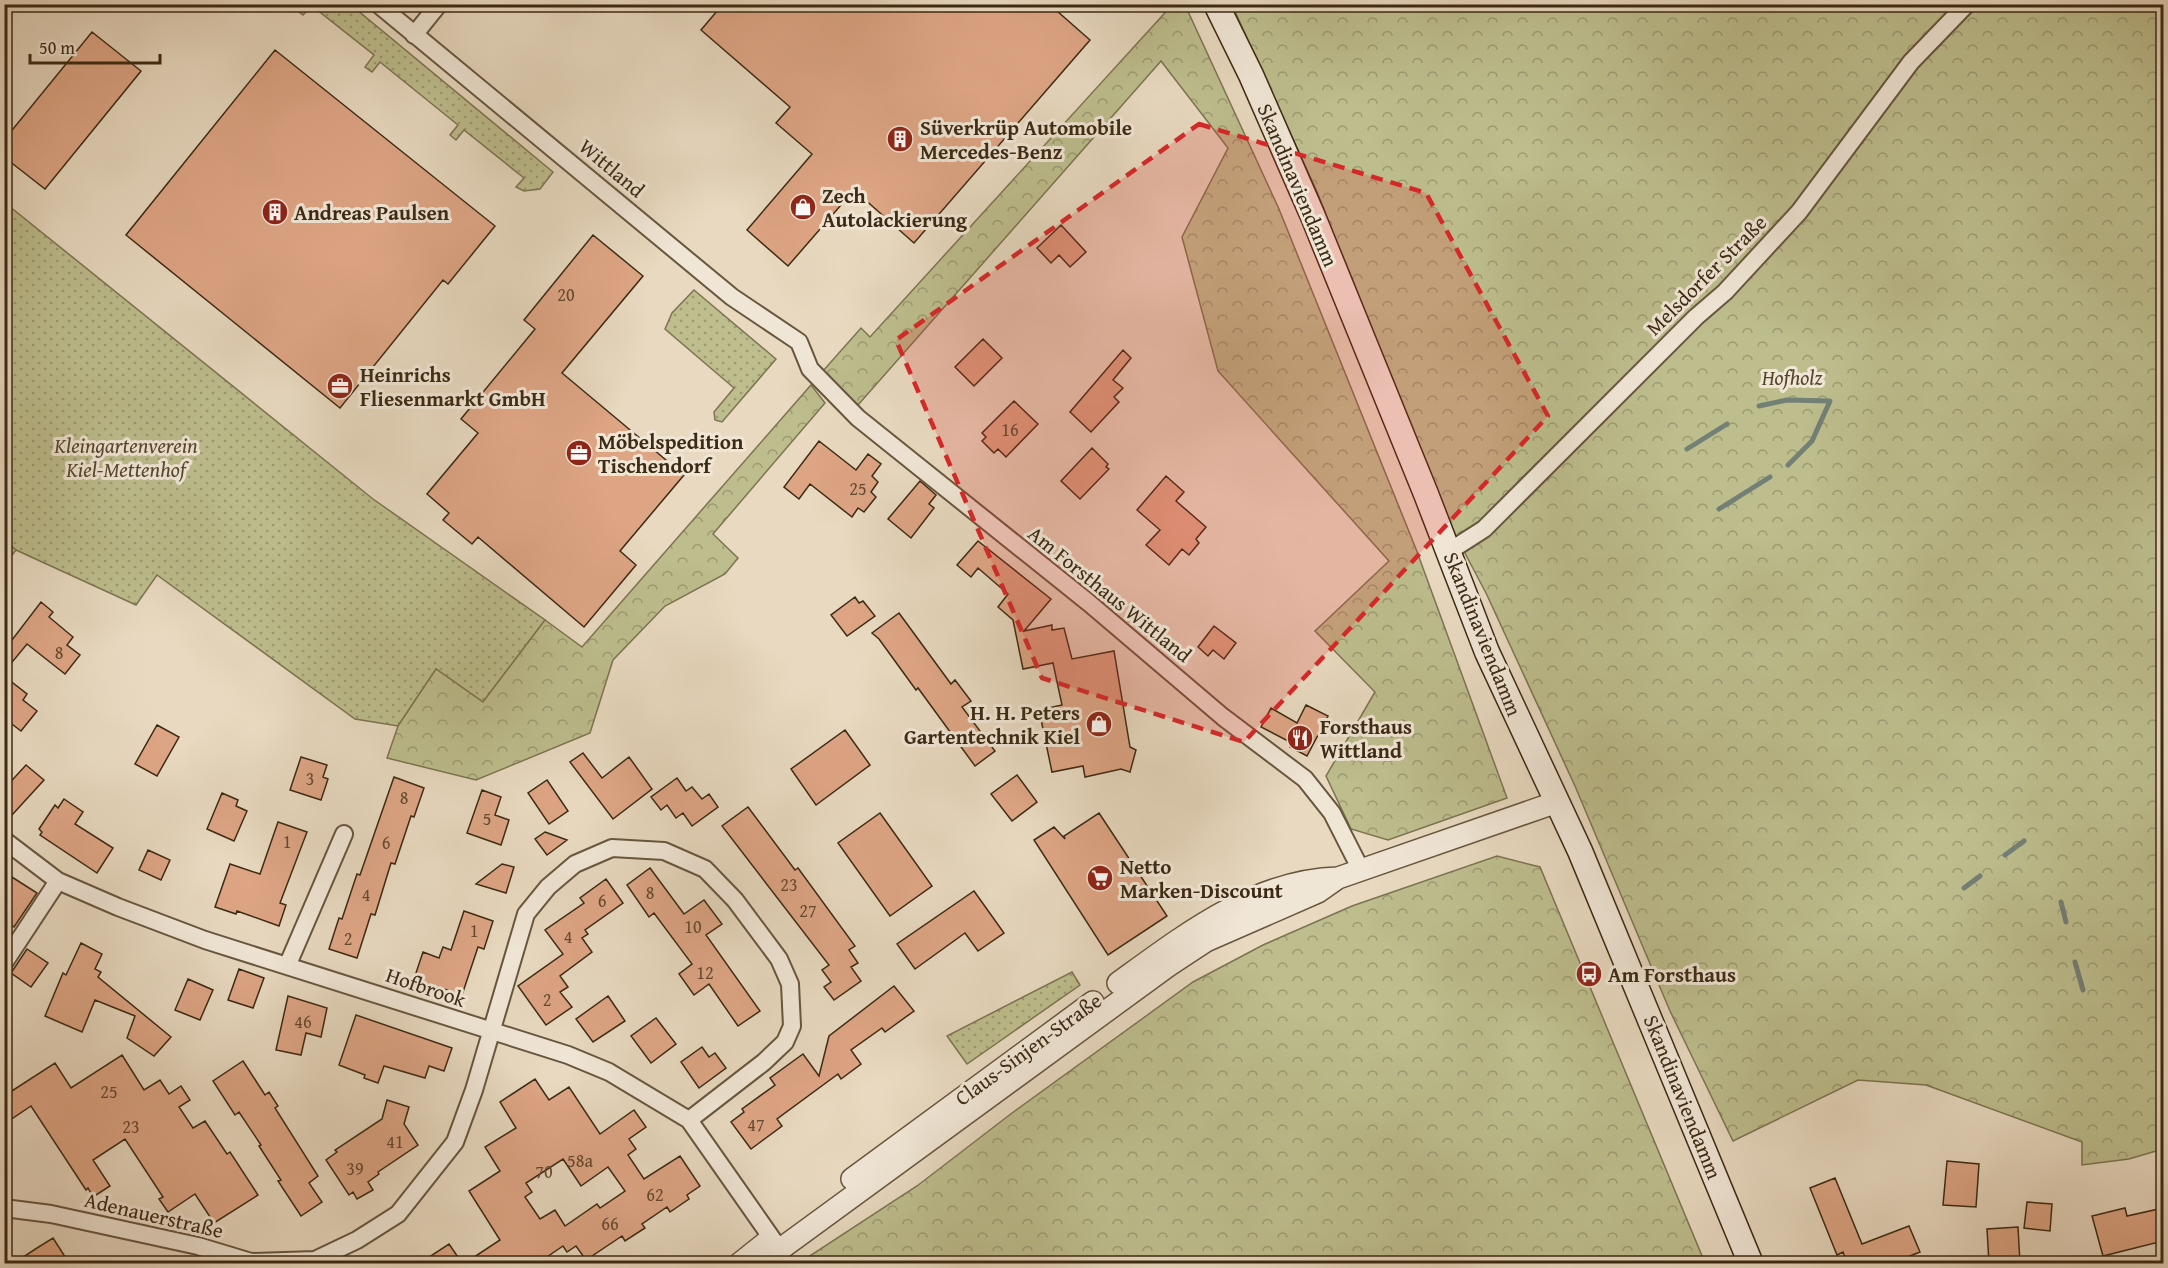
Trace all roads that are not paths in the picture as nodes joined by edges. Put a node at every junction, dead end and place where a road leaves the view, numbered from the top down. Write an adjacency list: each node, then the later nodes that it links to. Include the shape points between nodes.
1 (378, 4): 5 (street, Wittland)
2 (439, 4): 5 (street)
3 (1216, 4): 7 (main road, Skandinaviendamm, via 1312,214)
4 (1967, 4): 7 (street, Melsdorfer Straße, via 1911,62 1799,212 1725,292 1484,529)
5 (414, 34): 6 (street, Wittland, via 732,297 800,342)
6 (810, 369): 11 (street, Am Forsthaus Wittland, via 858,418 1089,603 1223,717 1305,779 1332,813)
7 (1448, 552): 8 (main road, Skandinaviendamm, via 1487,652)
8 (1557, 802): 11 (street, Claus-Sinjen-Straße); 21 (main road, Skandinaviendamm)
9 (344, 834): 14 (street)
10 (4, 840): 12 (street, Hofbrook)
11 (1361, 870): 18 (street, Claus-Sinjen-Straße, via 1206,941)
12 (57, 880): 13 (street); 14 (street, Hofbrook, via 206,940)
13 (4, 963)
14 (288, 964): 15 (street, Hofbrook)
15 (490, 1032): 16 (street, Hofbrook, via 568,1055 609,1072); 16 (street, Adenauerstraße, via 526,914 548,887 575,864 612,848 639,849 664,851 705,869 735,900 779,958 790,984 792,1026 784,1042 764,1062); 17 (street, Adenauerstraße, via 455,1142 398,1214 315,1260 251,1262 198,1246 51,1214)
16 (689, 1120): 18 (street, Hofbrook)
17 (4, 1208)
18 (775, 1244): 19 (street, Claus-Sinjen-Straße); 20 (street, Claus-Sinjen-Straße)
19 (738, 1263)
20 (760, 1263)
21 (1751, 1263)

